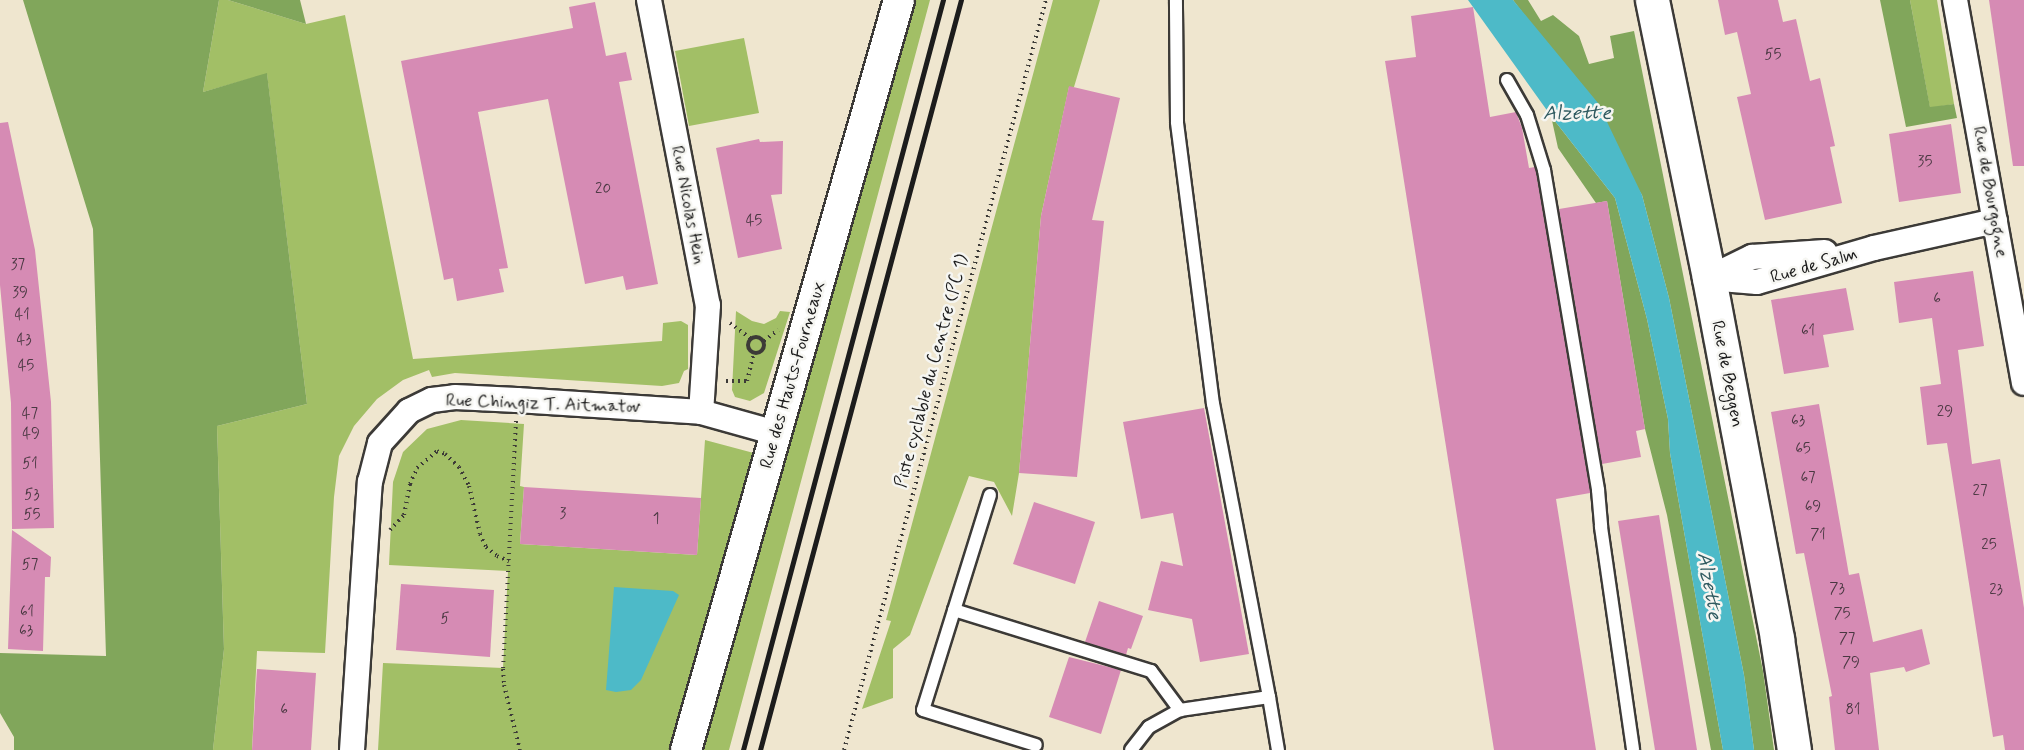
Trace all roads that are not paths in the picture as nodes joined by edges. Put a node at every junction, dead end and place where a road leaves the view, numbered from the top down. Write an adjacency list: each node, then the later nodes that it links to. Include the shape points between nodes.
1 (649, 0): 10 (street, Rue Nicolas Hein, via 708,306)
2 (899, 0): 11 (street, Rue des Hauts-Fourneaux)
3 (1176, 0): 14 (lane, via 1177,122 1212,393)
4 (1652, 0): 8 (main road, Rue de Beggen)
5 (1955, 0): 7 (street, Rue de Bourgogne)
6 (1507, 80): 21 (lane, via 1527,115 1545,170 1598,490)
7 (1995, 222): 8 (street, Rue de Salm, via 1874,248 1757,282); 9 (street, Rue de Bourgogne)
8 (1709, 278): 22 (main road, Rue de Beggen, via 1778,639)
9 (2024, 383)
10 (702, 412): 11 (street, Rue Chingiz T. Aitmatov); 17 (street, Rue Chingiz T. Aitmatov, via 455,397 432,400 409,411 380,443 370,482)
11 (776, 433): 18 (street, Rue des Hauts-Fourneaux)
12 (990, 495): 13 (lane)
13 (954, 610): 15 (lane, via 1151,671); 16 (lane, via 923,710)
14 (1269, 697): 15 (lane); 20 (lane)
15 (1180, 710): 19 (lane, via 1149,727)
16 (1036, 745)
17 (352, 750)
18 (686, 750)
19 (1131, 750)
20 (1278, 750)
21 (1633, 750)
22 (1794, 750)

